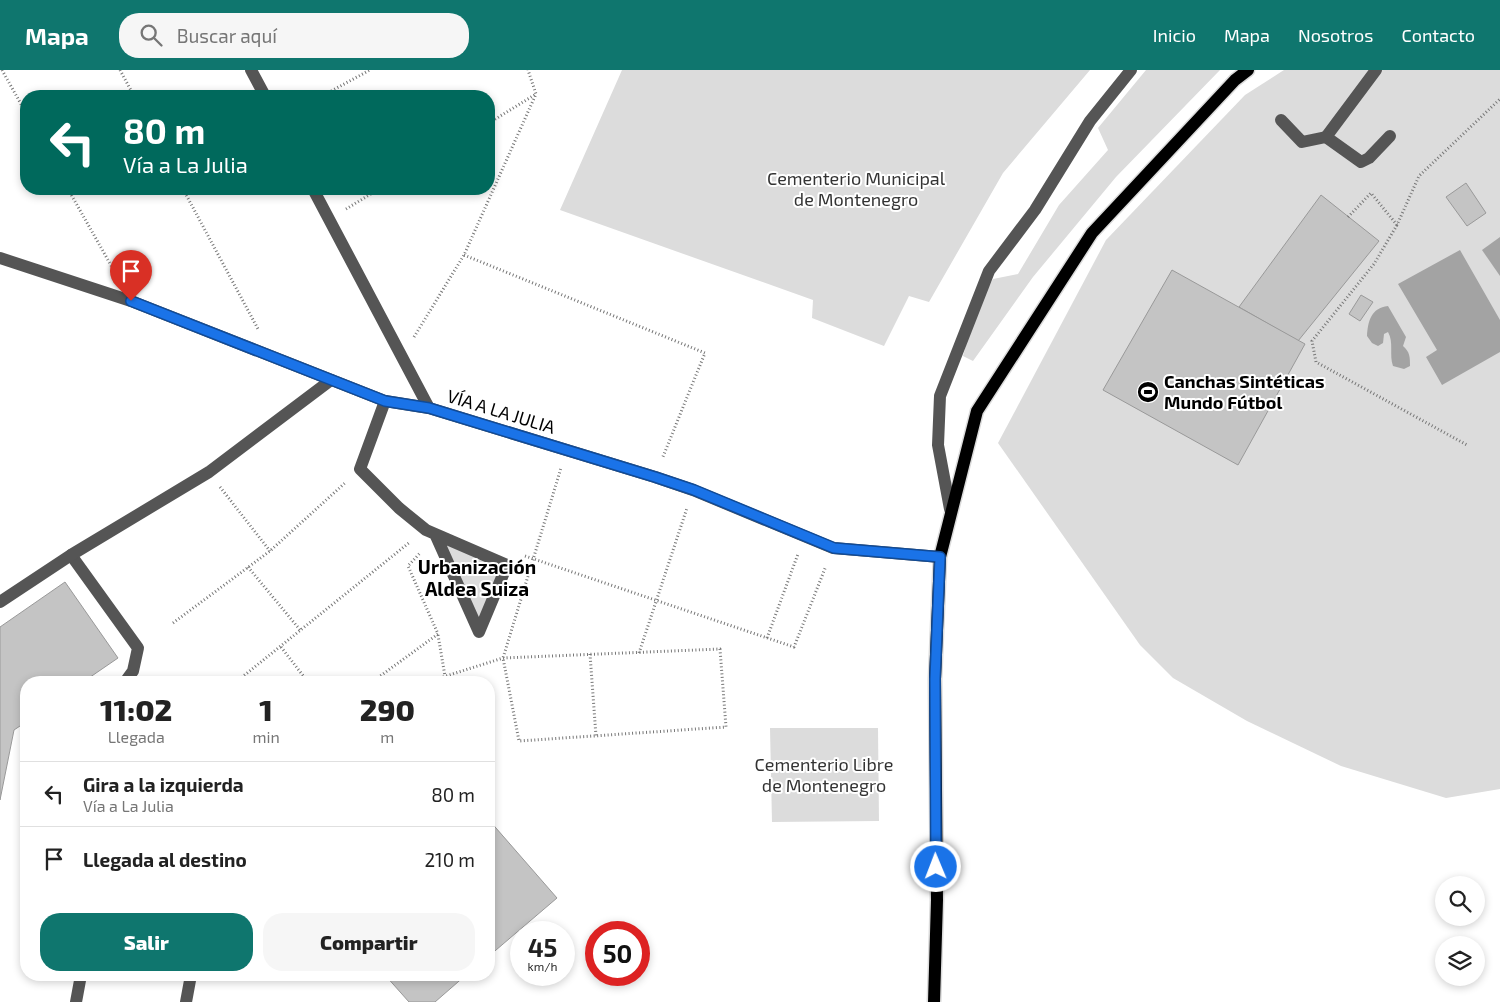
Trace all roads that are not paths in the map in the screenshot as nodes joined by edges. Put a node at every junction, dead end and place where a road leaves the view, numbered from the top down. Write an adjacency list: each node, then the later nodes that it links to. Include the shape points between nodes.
1 (251, 70): 5 (street)
2 (1131, 70): 14 (street, via 1090,121 1035,210 989,271 940,396 938,445)
3 (1248, 70): 14 (main road, via 1092,233 976,411)
4 (1376, 70): 8 (street)
5 (261, 90)
6 (1281, 120): 8 (street, via 1302,142)
7 (1390, 136): 8 (street, via 1361,162)
8 (1326, 137)
9 (316, 195): 13 (street)
10 (0, 258): 11 (street, VÍA A LA JULIA, via 131,301)
11 (331, 380): 12 (street, VÍA A LA JULIA); 16 (street, via 209,472)
12 (385, 401): 13 (street, VÍA A LA JULIA); 15 (street, via 360,469 399,508)
13 (429, 408): 17 (street, VÍA A LA JULIA, via 694,490 834,548)
14 (950, 509): 17 (main road)
15 (431, 533): 15 (street, via 507,565 479,632 464,597)
16 (71, 555): 18 (street); 19 (street, via 138,648)
17 (940, 557): 24 (main road, via 935,679 937,900)
18 (0, 602)
19 (129, 676)
20 (80, 981): 22 (street)
21 (190, 981): 23 (street)
22 (76, 1002)
23 (186, 1002)
24 (934, 1002)

